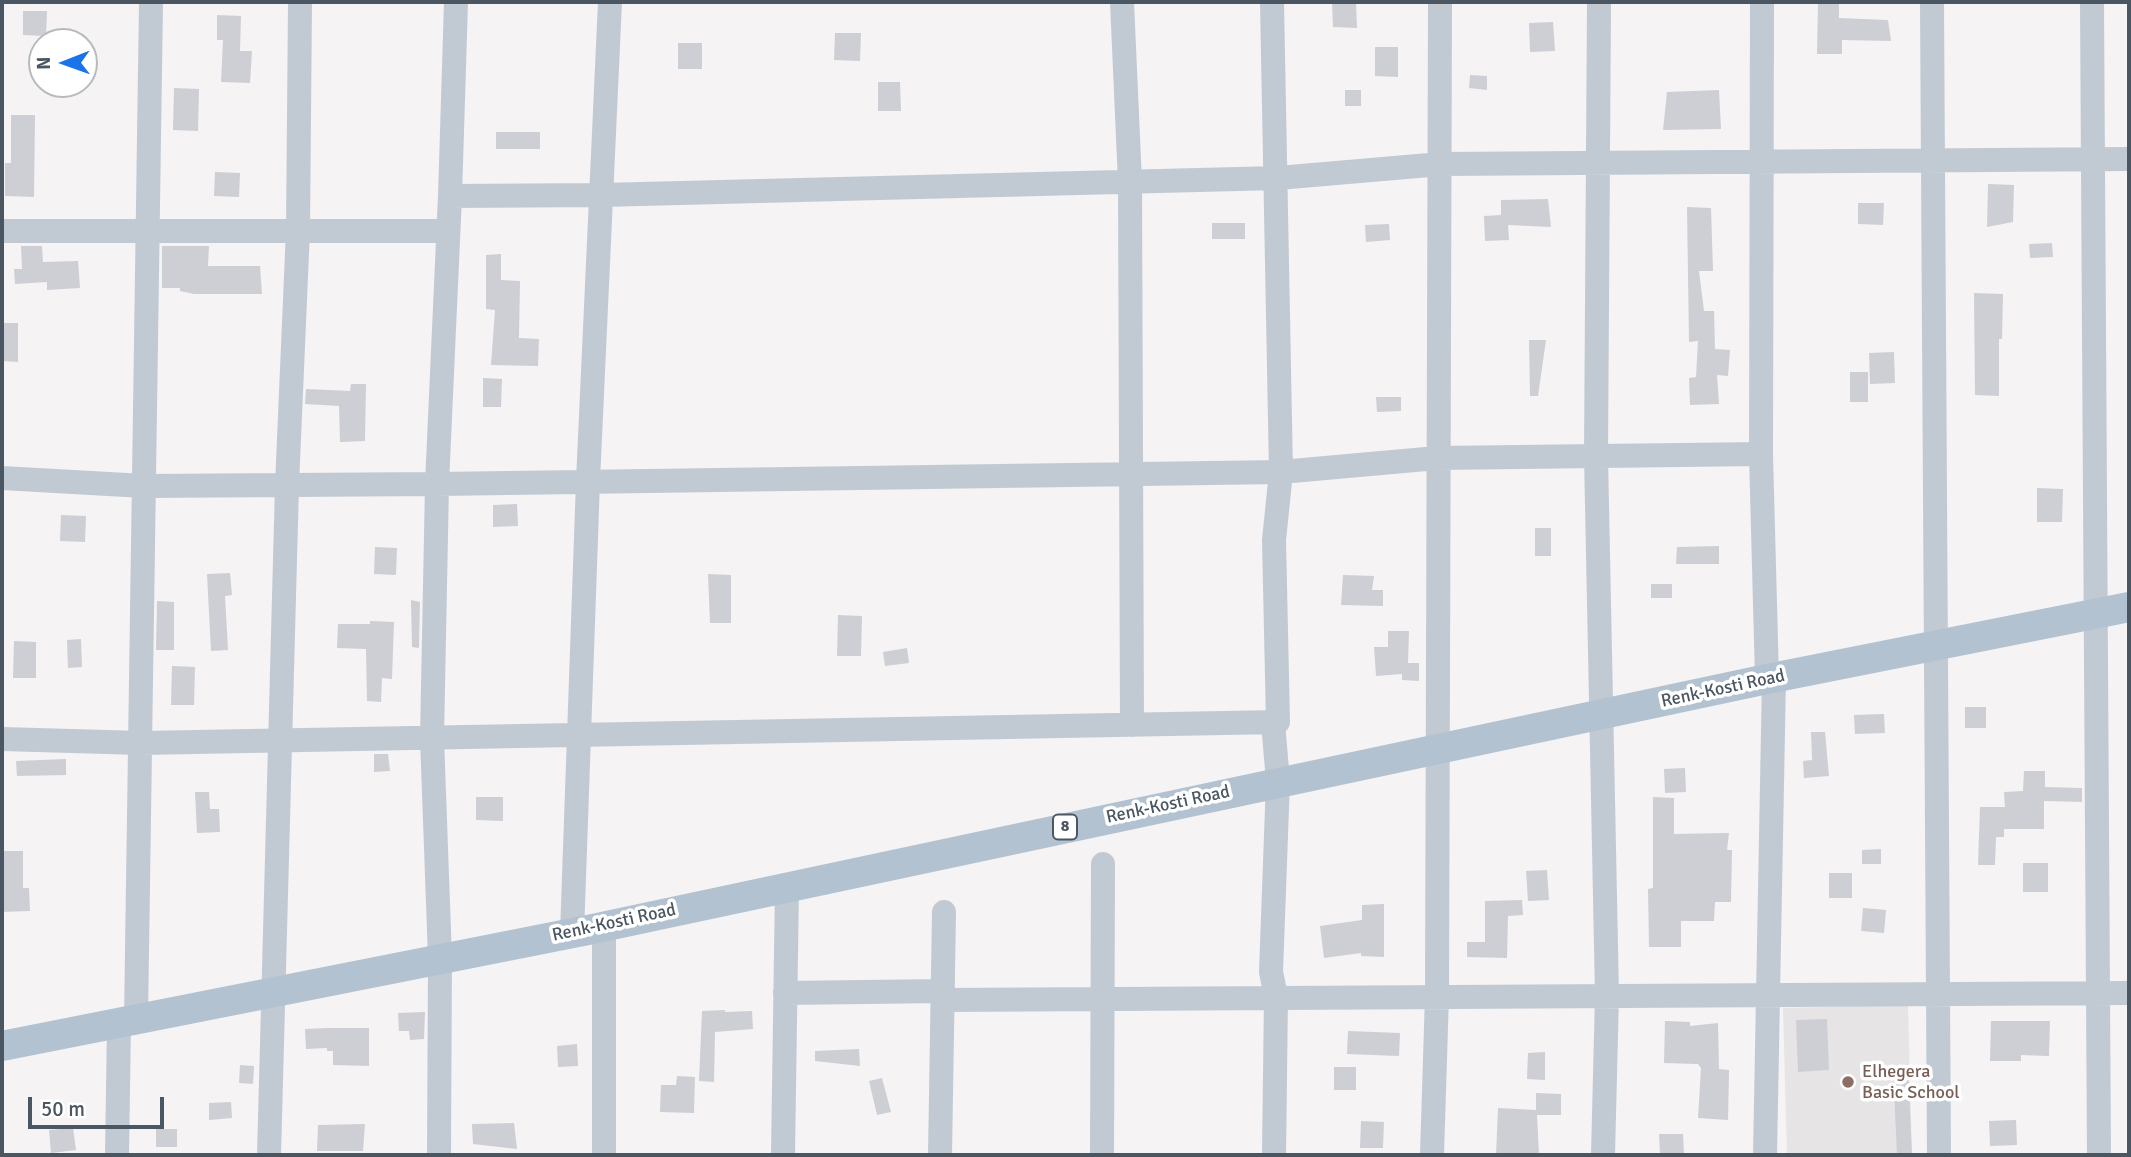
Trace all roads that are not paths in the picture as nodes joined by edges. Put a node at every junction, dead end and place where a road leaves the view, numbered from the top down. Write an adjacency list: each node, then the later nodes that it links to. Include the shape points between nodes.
1 (151, 2): 22 (street)
2 (300, 2): 23 (street)
3 (456, 2): 20 (street)
4 (610, 2): 21 (street)
5 (1122, 2): 19 (street)
6 (1272, 2): 18 (street)
7 (1440, 2): 17 (street)
8 (1599, 2): 16 (street)
9 (1762, 2): 15 (street)
10 (1931, 2): 14 (street)
11 (2092, 2): 13 (street)
12 (2129, 159): 13 (street)
13 (2093, 160): 14 (street); 37 (street)
14 (1931, 161): 15 (street); 38 (street)
15 (1762, 162): 16 (street); 26 (street)
16 (1597, 163): 17 (street); 27 (street)
17 (1441, 164): 18 (street); 28 (street)
18 (1278, 177): 19 (street); 29 (street)
19 (1130, 182): 21 (street); 30 (street)
20 (450, 195): 21 (street); 25 (street)
21 (601, 195): 32 (street)
22 (149, 230): 23 (street); 24 (street); 35 (street)
23 (298, 230): 25 (street); 34 (street)
24 (2, 231)
25 (447, 231): 33 (street)
26 (1762, 454): 27 (street); 39 (street)
27 (1596, 456): 28 (street); 40 (street)
28 (1437, 458): 29 (street); 48 (street)
29 (1281, 472): 30 (street); 41 (street, via 1274,540)
30 (1130, 474): 32 (street); 42 (street)
31 (2, 478): 35 (street)
32 (588, 481): 33 (street); 43 (street)
33 (437, 484): 34 (street); 44 (street)
34 (287, 485): 35 (street); 46 (street)
35 (144, 486): 47 (street)
36 (2129, 607): 37 (main road, Renk-Kosti Road / 8)
37 (2096, 614): 38 (main road, Renk-Kosti Road / 8); 58 (street)
38 (1938, 645): 39 (main road, Renk-Kosti Road / 8); 61 (street)
39 (1771, 678): 40 (main road, Renk-Kosti Road / 8); 60 (street)
40 (1602, 716): 48 (main road, Renk-Kosti Road / 8); 63 (street)
41 (1278, 722): 42 (street); 49 (street, via 1273,723)
42 (1132, 725): 43 (street)
43 (579, 736): 44 (street); 54 (street)
44 (432, 738): 46 (street); 55 (street)
45 (2, 739): 47 (street)
46 (280, 741): 47 (street); 56 (street)
47 (141, 743): 67 (street)
48 (1438, 749): 49 (main road, Renk-Kosti Road / 8); 62 (street)
49 (1278, 781): 51 (main road, Renk-Kosti Road / 8); 65 (street, via 1271,972)
50 (1103, 863): 66 (street)
51 (787, 887): 53 (main road, Renk-Kosti Road / 8); 57 (street)
52 (944, 912): 64 (street)
53 (604, 926): 54 (main road, Renk-Kosti Road / 8); 72 (street)
54 (572, 933): 55 (main road, Renk-Kosti Road / 8)
55 (440, 958): 56 (main road, Renk-Kosti Road / 8); 71 (street)
56 (272, 991): 67 (main road, Renk-Kosti Road / 8); 70 (street)
57 (785, 993): 64 (street); 73 (street)
58 (2098, 993): 59 (street); 61 (street); 81 (street)
59 (2129, 993)
60 (1769, 994): 61 (street); 63 (street); 79 (street)
61 (1939, 994): 80 (street)
62 (1437, 995): 63 (street); 65 (street); 77 (street)
63 (1608, 995): 78 (street)
64 (943, 996): 66 (street); 74 (street)
65 (1276, 996): 66 (street); 76 (street)
66 (1105, 998): 75 (street)
67 (127, 1021): 68 (main road, Renk-Kosti Road / 8); 69 (street)
68 (2, 1046)
69 (117, 1155)
70 (269, 1155)
71 (439, 1155)
72 (604, 1155)
73 (783, 1155)
74 (940, 1155)
75 (1102, 1155)
76 (1274, 1155)
77 (1432, 1155)
78 (1604, 1155)
79 (1765, 1155)
80 (1939, 1155)
81 (2099, 1155)

